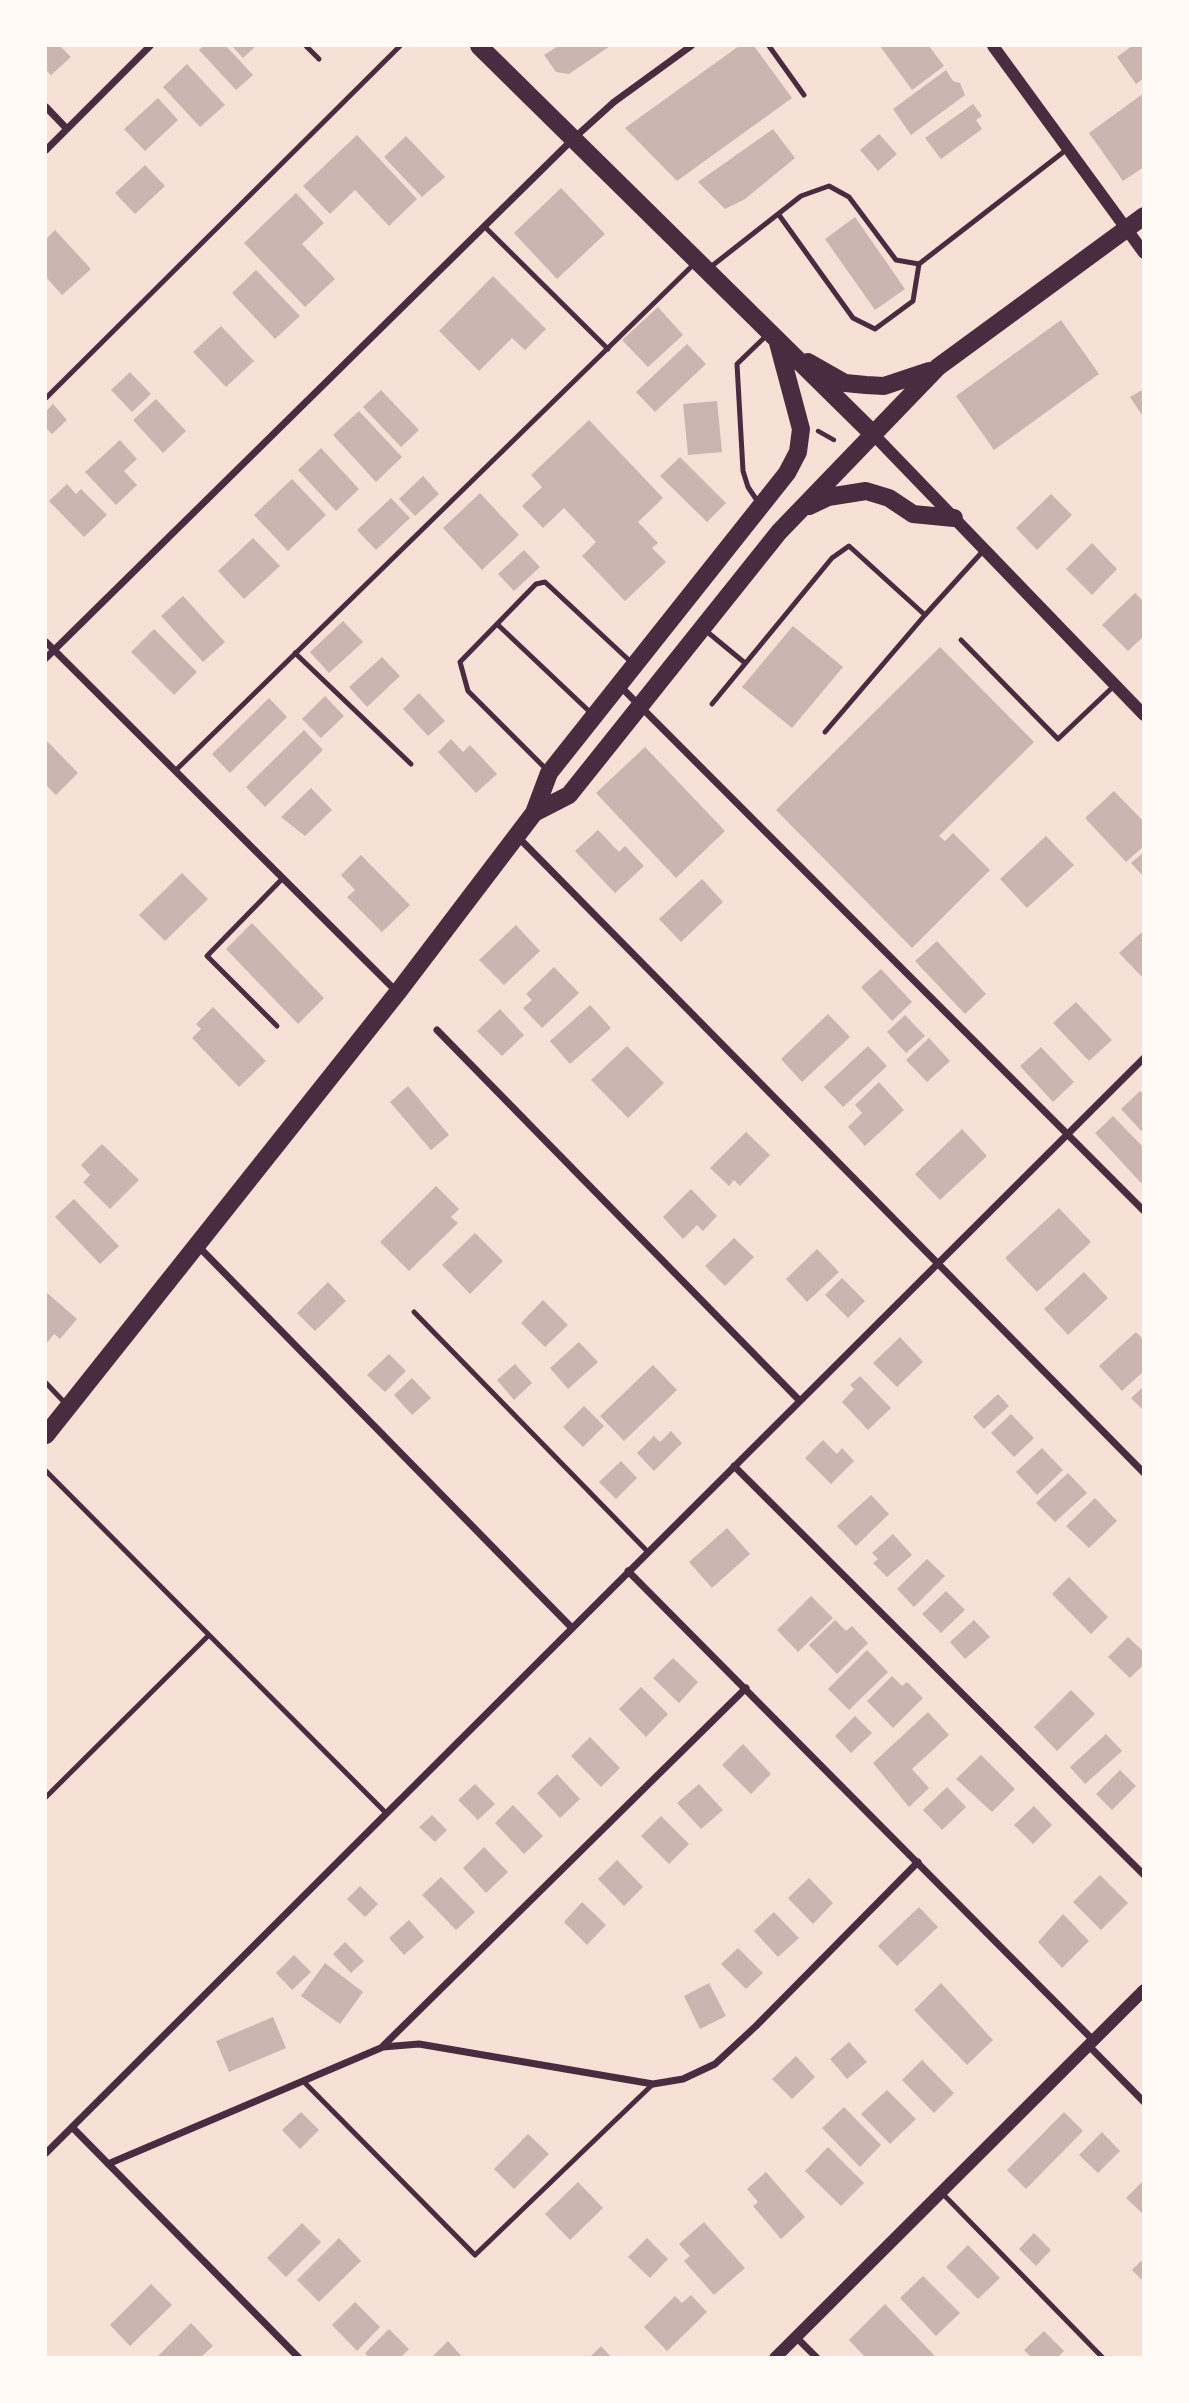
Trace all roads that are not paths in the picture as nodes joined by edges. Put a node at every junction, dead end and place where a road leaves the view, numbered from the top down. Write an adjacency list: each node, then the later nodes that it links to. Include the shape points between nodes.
1 (150, 46): 11 (street)
2 (306, 46): 8 (lane)
3 (400, 46): 25 (lane)
4 (479, 46): 12 (main road)
5 (691, 46): 12 (street, via 614,102)
6 (769, 46): 9 (lane)
7 (993, 46): 13 (street)
8 (319, 59)
9 (804, 94)
10 (46, 107): 11 (street)
11 (67, 129): 14 (street)
12 (573, 139): 17 (street); 21 (main road)
13 (1068, 148): 18 (street); 20 (lane)
14 (46, 150)
15 (779, 215): 20 (lane, via 801,196 829,186 849,197 896,260); 20 (lane, via 853,318 875,329 913,301); 21 (lane)
16 (1143, 216): 18 (main road)
17 (484, 226): 23 (lane); 36 (street)
18 (1126, 229): 19 (street); 24 (main road)
19 (1143, 253)
20 (919, 264)
21 (701, 266): 22 (main road); 23 (lane)
22 (773, 338): 24 (main road, via 845,383 884,386); 26 (main road); 27 (main road, via 801,429 798,452); 27 (lane, via 737,364 743,471)
23 (608, 349): 37 (lane)
24 (938, 367): 26 (main road)
25 (46, 398)
26 (873, 433): 28 (main road); 29 (street)
27 (761, 505): 40 (main road)
28 (799, 510): 29 (main road, via 828,497 866,491 889,498 913,514); 33 (main road)
29 (954, 518): 30 (street)
30 (984, 549): 31 (lane); 42 (street)
31 (925, 615): 39 (lane, via 849,546 832,558); 47 (lane)
32 (497, 624): 40 (lane, via 536,584 545,582); 46 (lane); 50 (lane, via 460,662 468,691)
33 (702, 628): 39 (lane); 44 (main road)
34 (961, 640): 42 (lane, via 1058,739)
35 (46, 642): 36 (street)
36 (54, 650): 38 (street); 49 (street)
37 (295, 653): 48 (lane); 49 (lane)
38 (46, 658)
39 (745, 663): 43 (lane)
40 (634, 665): 41 (main road)
41 (619, 685): 44 (street); 46 (main road)
42 (1115, 685): 45 (street)
43 (712, 704)
44 (642, 705): 51 (main road, via 569,795); 58 (street)
45 (1143, 715)
46 (594, 717): 50 (main road)
47 (825, 732)
48 (411, 764)
49 (175, 771): 53 (street)
50 (549, 773): 51 (main road)
51 (534, 813): 52 (main road)
52 (517, 837): 54 (main road); 61 (street)
53 (283, 878): 54 (street); 55 (lane, via 207,956)
54 (398, 992): 60 (main road)
55 (277, 1026)
56 (436, 1030): 64 (street)
57 (1143, 1058): 58 (street)
58 (1068, 1134): 59 (street); 61 (street)
59 (1143, 1211)
60 (196, 1244): 65 (main road); 72 (street)
61 (936, 1264): 64 (street); 69 (street)
62 (414, 1312): 70 (lane)
63 (46, 1383): 65 (lane)
64 (800, 1401): 67 (street)
65 (68, 1406): 66 (main road)
66 (46, 1435)
67 (734, 1466): 70 (street); 78 (street)
68 (46, 1471): 73 (lane)
69 (1143, 1473)
70 (648, 1552): 71 (street)
71 (628, 1572): 72 (street); 74 (street)
72 (572, 1628): 76 (street)
73 (209, 1635): 75 (lane); 76 (lane)
74 (746, 1688): 77 (street); 81 (street)
75 (46, 1797)
76 (386, 1813): 85 (street)
77 (918, 1862): 80 (street); 83 (street, via 715,2064)
78 (1143, 1875)
79 (1143, 1990): 80 (street)
80 (1090, 2043): 84 (street); 88 (street)
81 (383, 2047): 82 (street); 83 (street, via 419,2044)
82 (304, 2082): 83 (lane, via 475,2255); 87 (street)
83 (653, 2084)
84 (1143, 2102)
85 (72, 2127): 86 (street); 87 (street)
86 (46, 2153)
87 (108, 2164): 90 (street)
88 (941, 2192): 89 (street); 93 (lane)
89 (796, 2337): 91 (street); 92 (street)
90 (299, 2357)
91 (775, 2357)
92 (817, 2357)
93 (1103, 2357)

